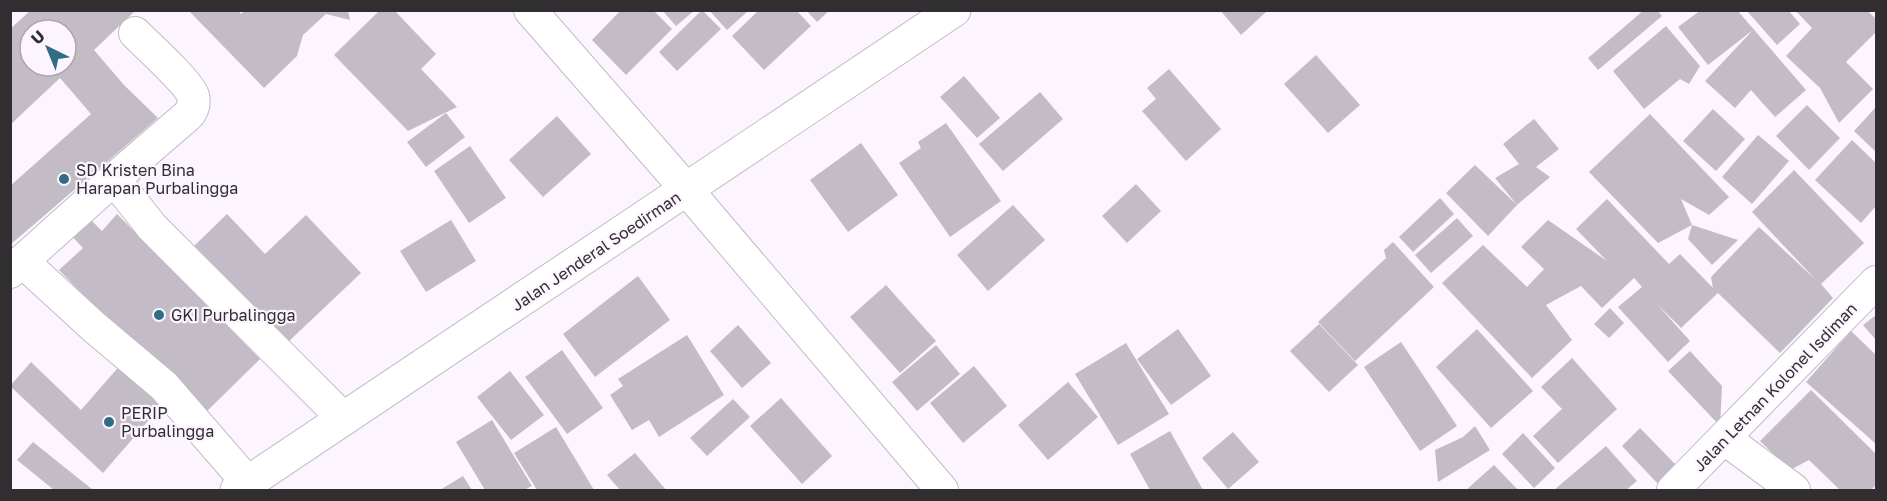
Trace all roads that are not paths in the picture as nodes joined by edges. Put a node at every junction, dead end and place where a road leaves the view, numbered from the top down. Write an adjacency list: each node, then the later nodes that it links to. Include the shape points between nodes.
1 (530, 10): 5 (street)
2 (954, 10): 5 (main road, Jalan Jenderal Soedirman)
3 (135, 33): 4 (street, via 189,90 194,105 192,112)
4 (114, 179): 6 (street); 8 (street, via 152,227)
5 (687, 190): 8 (main road, Jalan Jenderal Soedirman); 11 (street)
6 (16, 266): 10 (street, via 164,386)
7 (1876, 282): 9 (street, Jalan Letnan Kolonel Isdiman)
8 (344, 419): 10 (main road, Jalan Jenderal Soedirman)
9 (1725, 439): 12 (street, Jalan Letnan Kolonel Isdiman); 13 (street)
10 (242, 487)
11 (942, 490)
12 (1673, 490)
13 (1794, 490)

